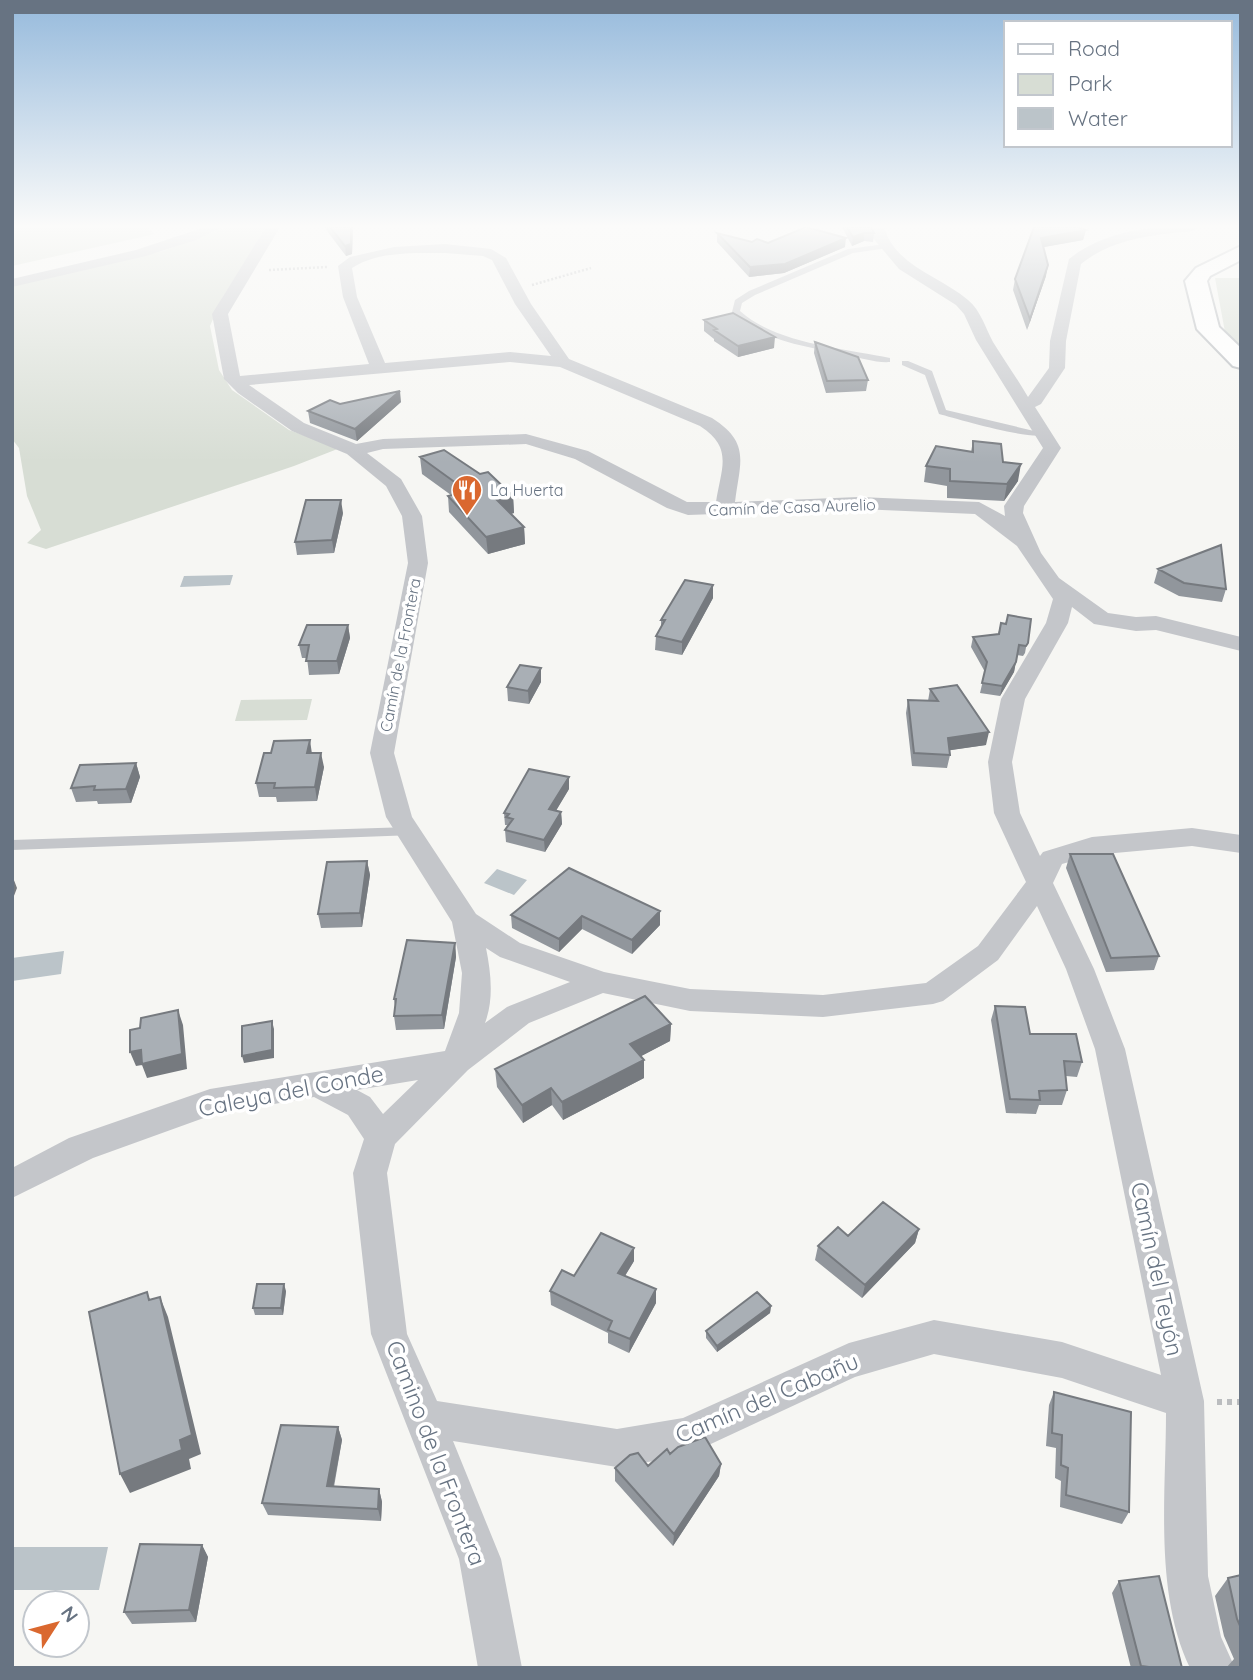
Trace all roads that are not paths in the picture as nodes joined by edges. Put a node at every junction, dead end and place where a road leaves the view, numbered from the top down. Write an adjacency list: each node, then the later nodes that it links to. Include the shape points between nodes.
1 (225, 305): 13 (street, via 220,314 230,375)
2 (353, 305): 12 (street)
3 (525, 305): 10 (street)
4 (737, 305): 8 (lane, via 736,312 746,322 765,330)
5 (964, 305): 14 (street)
6 (1065, 305): 14 (street, via 1057,368)
7 (1202, 305): 9 (street, via 1208,328)
8 (887, 360)
9 (1241, 361)
10 (563, 362): 12 (street, via 510,357); 17 (street, via 723,432 730,439 734,457)
11 (905, 363): 15 (lane, via 929,373 942,412)
12 (378, 366): 13 (street)
13 (236, 381): 16 (street, Camín de la Frontera, via 298,427)
14 (1027, 405): 15 (street)
15 (1042, 434): 18 (street, via 1052,448 1014,506)
16 (353, 450): 17 (street, Camín de Casa Aurelio, via 383,444 541,441 611,469 675,505); 21 (street, Camín de la Frontera, via 394,482 412,516 418,563 382,753 399,817)
17 (726, 508): 18 (street, Camín de Casa Aurelio, via 859,503 979,508)
18 (1025, 542): 19 (street)
19 (1048, 577): 20 (street, via 1102,619 1156,623); 24 (street, Camín del Teyón, via 1064,600 1058,623 1013,699 1000,762 1007,813)
20 (1241, 645)
21 (409, 832): 23 (lane); 25 (street, Camín de la Frontera)
22 (1241, 844): 24 (street, via 1192,837 1092,846 1052,858)
23 (12, 845)
24 (1040, 882): 26 (street, via 988,953 933,993 824,1006 690,1000); 31 (street, Camín del Teyón, via 1110,1049)
25 (466, 921): 26 (street, via 510,950); 27 (street, via 477,973 474,1013)
26 (601, 982): 27 (street, Camino de la Frontera, via 518,1015)
27 (457, 1061): 28 (street, Caleya del Conde); 29 (street, Camino de la Frontera)
28 (316, 1084): 29 (street, via 359,1106); 30 (street, Caleya del Conde, via 211,1102 82,1148)
29 (382, 1137): 32 (street, Camino de la Frontera, via 370,1173 389,1334)
30 (12, 1184)
31 (1185, 1401): 32 (street, Camín del Cabañu, via 1062,1360 934,1337 849,1361 685,1437 631,1446 617,1448); 34 (street, Camín del Teyón, via 1186,1576 1200,1642)
32 (425, 1418): 33 (street, Camino de la Frontera, via 480,1559)
33 (500, 1668)
34 (1213, 1668)

